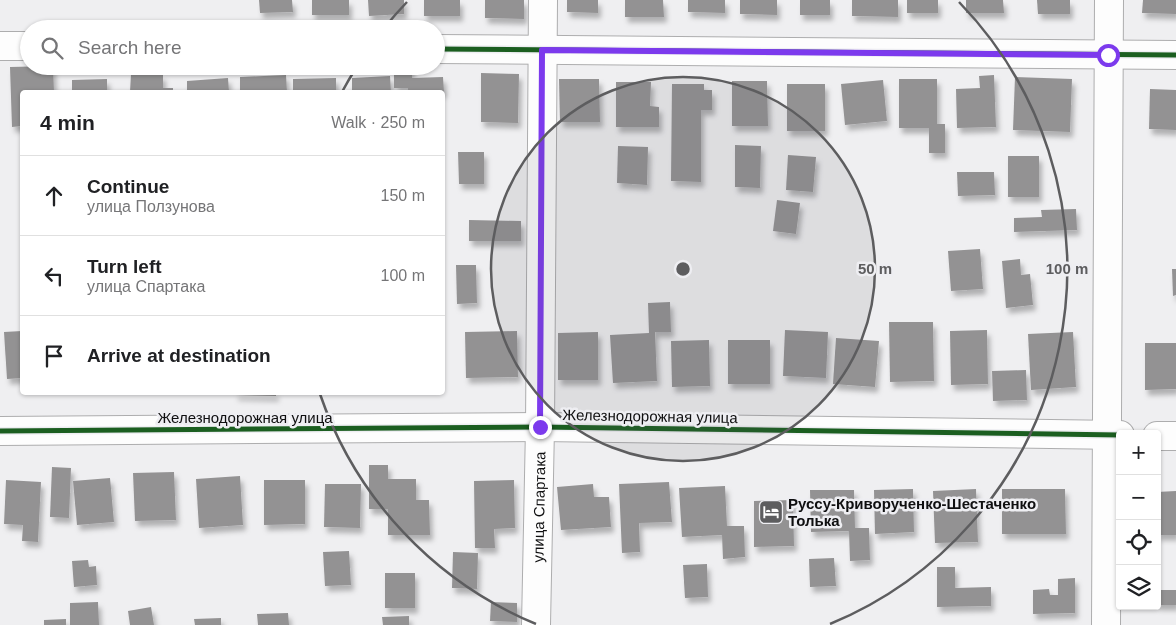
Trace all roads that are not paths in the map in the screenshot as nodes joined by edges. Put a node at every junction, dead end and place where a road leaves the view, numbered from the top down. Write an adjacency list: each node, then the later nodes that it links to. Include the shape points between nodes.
1 (542, 0): 6 (street, улица Спартака)
2 (1109, 0): 7 (street)
3 (0, 46): 4 (street)
4 (20, 46)
5 (445, 49): 6 (street)
6 (542, 50): 7 (street); 9 (street, улица Спартака)
7 (1108, 55): 8 (street); 11 (street)
8 (1176, 55)
9 (540, 427): 10 (street, Железнодорожная улица); 11 (street, Железнодорожная улица); 14 (street, улица Спартака)
10 (0, 431)
11 (1113, 435): 15 (street)
12 (1161, 436): 13 (street)
13 (1176, 436)
14 (536, 625)
15 (1106, 625)

